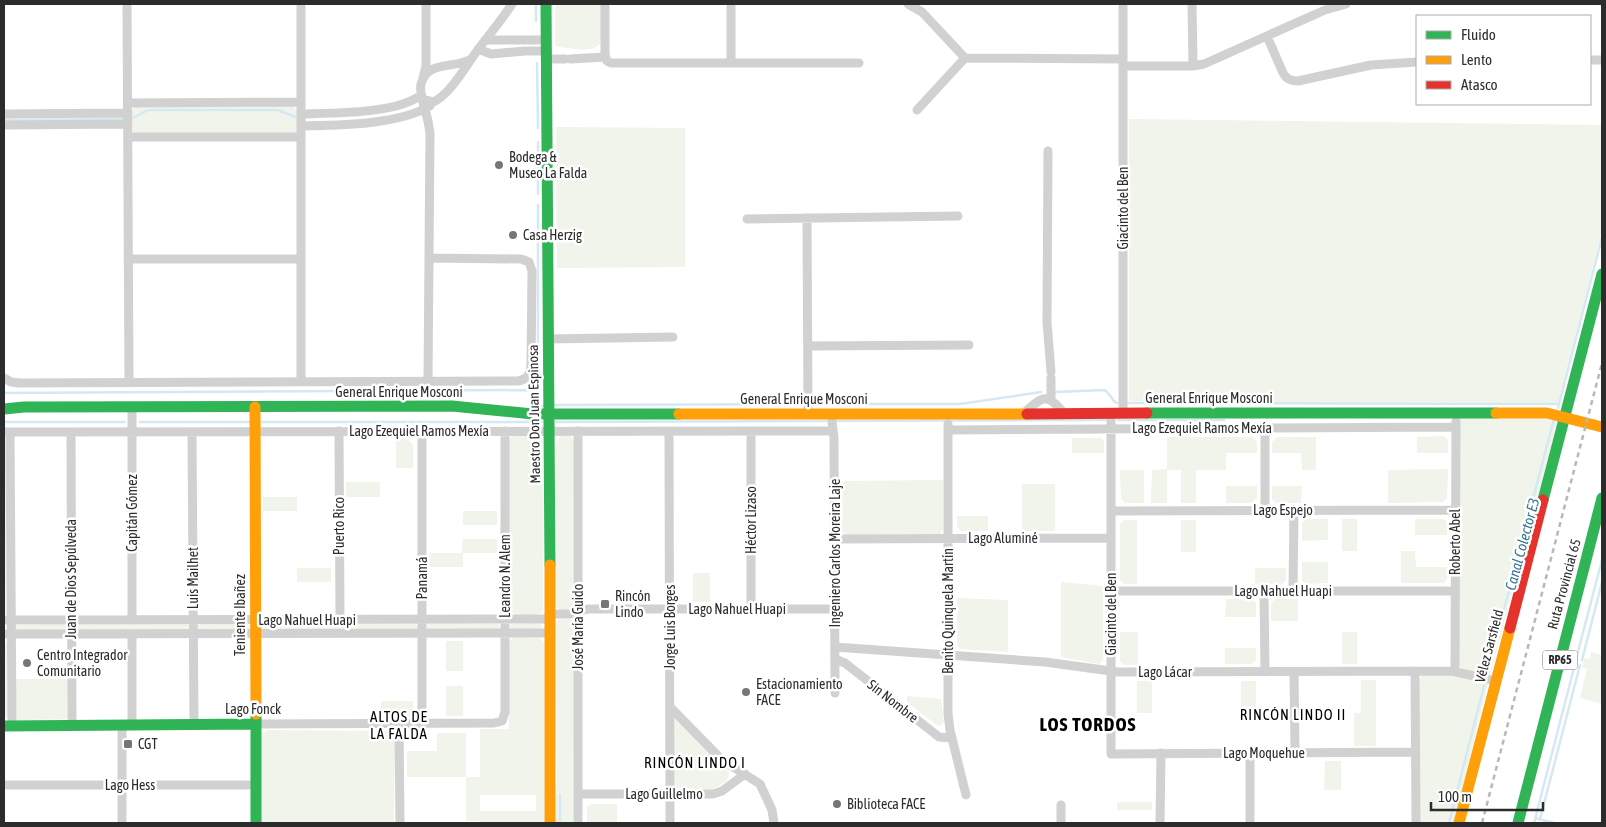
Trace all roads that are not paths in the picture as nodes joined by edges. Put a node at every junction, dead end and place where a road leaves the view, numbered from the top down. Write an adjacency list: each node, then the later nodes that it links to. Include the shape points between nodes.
1 (127, 4): 30 (street)
2 (301, 4): 29 (street)
3 (426, 4): 14 (street)
4 (512, 4): 13 (street)
5 (546, 4): 15 (street, Maestro Don Juan Espinosa)
6 (605, 4): 17 (street)
7 (731, 4): 21 (street)
8 (908, 4): 18 (street, via 922,12)
9 (1123, 4): 23 (street, Giacinto del Ben)
10 (1192, 4): 25 (street)
11 (1342, 4): 12 (street)
12 (1267, 36): 20 (street, via 1282,73 1292,81 1371,65); 25 (street, via 1208,63)
13 (488, 38): 15 (street); 16 (street)
14 (426, 44): 24 (street, via 433,61); 26 (street)
15 (546, 46): 16 (street, via 491,54); 17 (street, via 568,59); 51 (street, Maestro Don Juan Espinosa)
16 (478, 49): 19 (street)
17 (605, 57): 21 (street, via 613,63)
18 (965, 58): 23 (street); 32 (street)
19 (471, 59): 24 (street); 28 (street)
20 (1416, 62)
21 (731, 63): 22 (street)
22 (859, 63)
23 (1123, 63): 25 (street); 64 (street, Giacinto del Ben)
24 (445, 66): 26 (street, via 433,69)
25 (1193, 66)
26 (423, 79): 27 (street)
27 (421, 95): 28 (street, via 426,101); 31 (street); 35 (street, via 405,104 374,109)
28 (438, 99): 31 (street); 39 (street)
29 (301, 102): 30 (street); 35 (street)
30 (128, 103): 33 (street)
31 (425, 108): 38 (street, via 404,116 371,121); 39 (street)
32 (917, 110)
33 (128, 113): 34 (street); 36 (street)
34 (4, 114)
35 (301, 114): 38 (street)
36 (128, 124): 37 (street); 40 (street)
37 (4, 125)
38 (301, 126): 41 (street)
39 (430, 133): 47 (street)
40 (128, 137): 41 (street); 48 (street)
41 (301, 137): 46 (street)
42 (1048, 151): 58 (street)
43 (958, 216): 44 (street)
44 (807, 218): 45 (street); 53 (street)
45 (748, 219)
46 (301, 258): 48 (street); 57 (street)
47 (429, 258): 55 (street); 55 (street, via 521,259 529,262 532,270 531,368 528,377 518,381)
48 (128, 259): 56 (street)
49 (1602, 274): 69 (street, Vélez Sarsfield)
50 (673, 337): 51 (street)
51 (547, 338): 66 (street, Maestro Don Juan Espinosa)
52 (969, 345): 53 (street)
53 (808, 346): 67 (street)
54 (4, 378): 56 (street, via 19,383)
55 (428, 381): 57 (street)
56 (129, 382): 57 (street)
57 (301, 382)
58 (1051, 400): 62 (street, via 1040,400); 63 (street)
59 (132, 407): 60 (street, General Enrique Mosconi); 61 (street, General Enrique Mosconi); 84 (street, Capitán Gómez)
60 (255, 407): 66 (street, General Enrique Mosconi, via 458,406); 86 (street, Teniente Ibañez)
61 (4, 409)
62 (1024, 413): 63 (street, General Enrique Mosconi); 68 (street, General Enrique Mosconi)
63 (1064, 413): 64 (street, General Enrique Mosconi)
64 (1117, 413): 65 (street, General Enrique Mosconi); 74 (street, Giacinto del Ben)
65 (1456, 413): 69 (street, General Enrique Mosconi, via 1547,413); 71 (street, Roberto Abel)
66 (548, 414): 67 (street, General Enrique Mosconi); 78 (street, Maestro Don Juan Espinosa)
67 (808, 414): 68 (street, General Enrique Mosconi)
68 (831, 414): 75 (street, Ingeniero Carlos Moreira Laje)
69 (1565, 417): 72 (street, General Enrique Mosconi); 129 (street, Vélez Sarsfield)
70 (948, 427): 74 (street, Lago Ezequiel Ramos Mexía); 95 (street, Benito Quinquela Martín)
71 (1456, 427): 73 (street, Lago Ezequiel Ramos Mexía); 91 (street, Roberto Abel)
72 (1602, 427)
73 (1265, 428): 74 (street, Lago Ezequiel Ramos Mexía); 89 (street)
74 (1112, 429): 92 (street, Giacinto del Ben)
75 (833, 430): 81 (street, Lago Ezequiel Ramos Mexía); 94 (street, Ingeniero Carlos Moreira Laje)
76 (422, 431): 77 (street, Lago Ezequiel Ramos Mexía); 87 (street, Lago Ezequiel Ramos Mexía); 112 (street, Panamá)
77 (505, 431): 78 (street, Lago Ezequiel Ramos Mexía); 105 (street, Leandro N. Alem)
78 (549, 431): 79 (street, Lago Ezequiel Ramos Mexía); 104 (street, Maestro Don Juan Espinosa)
79 (578, 431): 80 (street, Lago Ezequiel Ramos Mexía); 103 (street, José María Guido)
80 (669, 431): 81 (street, Lago Ezequiel Ramos Mexía); 100 (street, Jorge Luis Borges)
81 (752, 431): 101 (street, Héctor Lizaso)
82 (7, 432): 83 (street, Lago Ezequiel Ramos Mexía); 106 (street)
83 (71, 432): 84 (street, Lago Ezequiel Ramos Mexía); 107 (street, Juan de Dios Sepúlveda)
84 (132, 432): 85 (street, Lago Ezequiel Ramos Mexía); 108 (street, Capitán Gómez)
85 (192, 432): 86 (street, Lago Ezequiel Ramos Mexía); 109 (street, Luis Mailhet)
86 (255, 432): 87 (street, Lago Ezequiel Ramos Mexía); 110 (street, Teniente Ibañez)
87 (338, 432): 111 (street, Puerto Rico)
88 (1602, 498): 166 (street, Ruta Provincial 65 / RP65)
89 (1265, 510): 90 (street, Lago Espejo); 92 (street, Lago Espejo)
90 (1294, 510): 91 (street, Lago Espejo); 98 (street)
91 (1456, 510): 99 (street, Roberto Abel)
92 (1112, 511): 93 (street, Giacinto del Ben)
93 (1111, 538): 95 (street, Lago Aluminé); 96 (street, Giacinto del Ben)
94 (835, 539): 95 (street, Lago Aluminé); 102 (street, Ingeniero Carlos Moreira Laje)
95 (948, 539): 122 (street, Benito Quinquela Martín)
96 (1111, 591): 97 (street, Lago Nahuel Huapi); 126 (street, Giacinto del Ben)
97 (1264, 591): 98 (street, Lago Nahuel Huapi); 127 (street)
98 (1293, 591): 99 (street, Lago Nahuel Huapi)
99 (1455, 591): 125 (street, Roberto Abel)
100 (670, 609): 101 (street, Lago Nahuel Huapi); 103 (street, Lago Nahuel Huapi, via 588,609); 131 (street, Jorge Luis Borges)
101 (751, 609): 102 (street, Lago Nahuel Huapi)
102 (835, 609): 121 (street, Ingeniero Carlos Moreira Laje)
103 (578, 612): 104 (street, Lago Nahuel Huapi); 150 (street, José María Guido)
104 (550, 617): 105 (street, Lago Nahuel Huapi); 120 (street, Maestro Don Juan Espinosa)
105 (505, 619): 112 (street, Lago Nahuel Huapi); 119 (street, Leandro N. Alem)
106 (7, 620): 107 (street, Lago Nahuel Huapi); 113 (street)
107 (72, 620): 108 (street, Lago Nahuel Huapi); 114 (street, Juan de Dios Sepúlveda)
108 (132, 620): 109 (street, Lago Nahuel Huapi)
109 (193, 620): 110 (street, Lago Nahuel Huapi); 116 (street, Luis Mailhet)
110 (255, 620): 111 (street, Lago Nahuel Huapi); 117 (street, Teniente Ibañez)
111 (340, 620): 112 (street, Lago Nahuel Huapi)
112 (422, 620): 118 (street, Panamá)
113 (8, 634): 114 (street, Lago Nahuel Huapi); 139 (street)
114 (72, 634): 115 (street, Lago Nahuel Huapi); 136 (street, Juan de Dios Sepúlveda)
115 (132, 634): 116 (street, Lago Nahuel Huapi); 137 (street)
116 (193, 634): 117 (street, Lago Nahuel Huapi); 138 (street, Luis Mailhet)
117 (255, 634): 118 (street, Lago Nahuel Huapi); 133 (street, Teniente Ibañez)
118 (422, 634): 119 (street, Lago Nahuel Huapi); 135 (street, Panamá)
119 (505, 634): 120 (street, Lago Nahuel Huapi); 132 (street, Leandro N. Alem, via 505,712)
120 (550, 634): 157 (street, Maestro Don Juan Espinosa)
121 (835, 647): 122 (street, Lago Lácar); 123 (street, Ingeniero Carlos Moreira Laje)
122 (948, 655): 126 (street, Lago Lácar, via 1045,662); 140 (street, Benito Quinquela Martín, via 948,713)
123 (835, 659): 130 (street, Ingeniero Carlos Moreira Laje); 140 (street, Sin Nombre, via 845,663 939,737)
124 (1415, 671): 125 (street, Lago Lácar); 128 (street, Lago Lácar); 141 (street)
125 (1455, 671): 129 (street, Lago Lácar)
126 (1111, 672): 127 (street, Lago Lácar); 144 (street, Giacinto del Ben)
127 (1265, 672): 128 (street, Lago Lácar)
128 (1294, 672): 143 (street)
129 (1496, 681): 165 (street, Vélez Sarsfield)
130 (835, 693)
131 (670, 707): 146 (street, via 722,760); 151 (street, Jorge Luis Borges)
132 (502, 721): 135 (street, Lago Fonck)
133 (256, 724): 134 (street, Lago Fonck); 138 (street, Lago Fonck); 149 (street, Teniente Ibañez)
134 (399, 724): 135 (street, Lago Fonck); 156 (street)
135 (422, 724)
136 (72, 725): 137 (street, Lago Fonck); 139 (street, Lago Fonck)
137 (127, 725): 138 (street, Lago Fonck); 148 (street)
138 (194, 725)
139 (8, 726)
140 (952, 738): 152 (street, Benito Quinquela Martín)
141 (1416, 752): 143 (street, Lago Moquehue); 164 (street)
142 (1250, 753): 143 (street, Lago Moquehue); 145 (street, Lago Moquehue); 163 (street)
143 (1294, 753)
144 (1111, 754): 145 (street, Lago Moquehue)
145 (1160, 754): 162 (street)
146 (745, 774): 151 (street, Lago Guillelmo, via 718,793); 160 (street, via 763,788)
147 (4, 785): 148 (street, Lago Hess)
148 (122, 785): 149 (street, Lago Hess); 154 (street)
149 (256, 785): 155 (street, Teniente Ibañez)
150 (578, 794): 151 (street, Lago Guillelmo); 158 (street, José María Guido)
151 (670, 794): 159 (street, Jorge Luis Borges)
152 (966, 795)
153 (1061, 805): 161 (street)
154 (122, 823)
155 (256, 823)
156 (400, 823)
157 (550, 823)
158 (578, 823)
159 (670, 823)
160 (774, 823)
161 (1061, 823)
162 (1160, 823)
163 (1250, 823)
164 (1416, 823)
165 (1459, 823)
166 (1518, 823)

